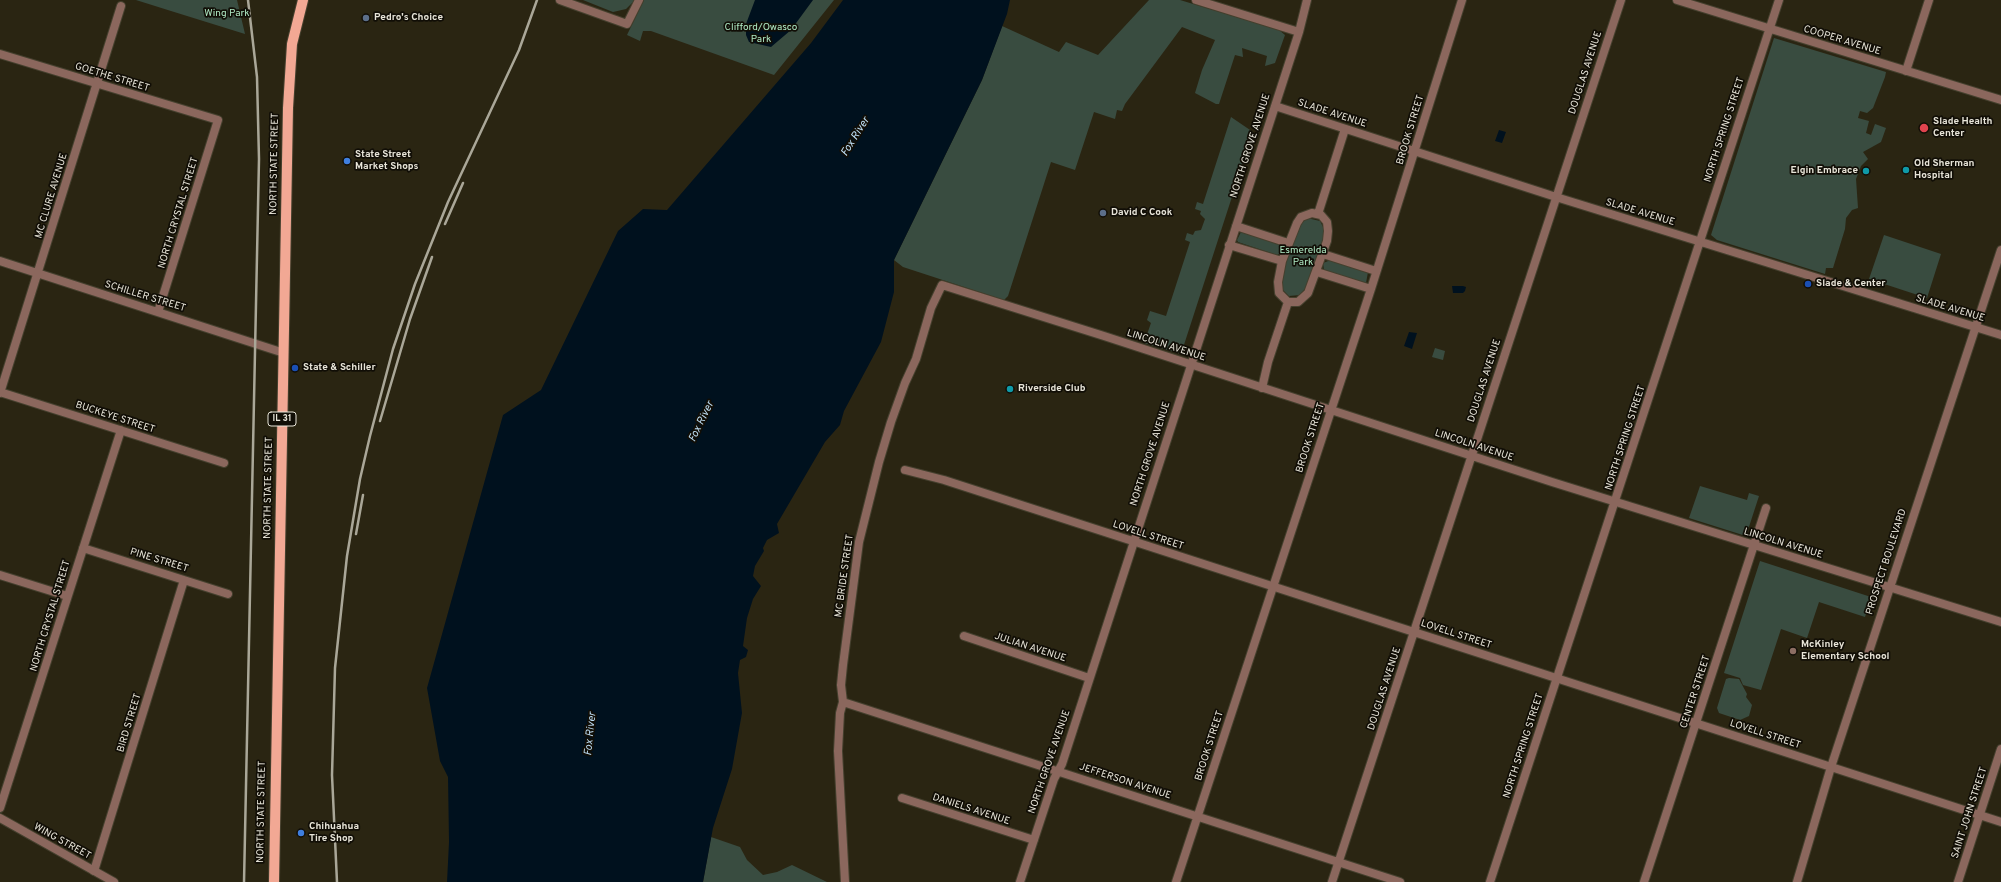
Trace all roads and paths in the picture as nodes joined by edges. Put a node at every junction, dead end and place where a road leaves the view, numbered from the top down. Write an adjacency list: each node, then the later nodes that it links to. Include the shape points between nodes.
1 (303, 0): 41 (main road, NORTH STATE STREET / IL 31, via 294,30 290,65)
2 (560, 0): 3 (street, via 627,24)
3 (639, 0)
4 (1196, 0): 13 (street)
5 (1307, 0): 13 (street, NORTH GROVE AVENUE)
6 (1462, 0): 21 (street, BROOK STREET)
7 (1621, 0): 22 (street, DOUGLAS AVENUE)
8 (1677, 0): 12 (street, COOPER AVENUE)
9 (1778, 0): 12 (street, NORTH SPRING STREET)
10 (1929, 0): 15 (street)
11 (122, 6): 16 (street, MC CLURE AVENUE)
12 (1769, 29): 15 (street, COOPER AVENUE); 25 (street, NORTH SPRING STREET)
13 (1299, 32): 18 (street, NORTH GROVE AVENUE)
14 (0, 54): 16 (street, GOETHE STREET)
15 (1906, 71): 17 (street, COOPER AVENUE)
16 (98, 84): 19 (street, GOETHE STREET); 34 (street, MC CLURE AVENUE)
17 (2001, 100)
18 (1275, 106): 20 (street, SLADE AVENUE); 24 (street, NORTH GROVE AVENUE)
19 (218, 120): 38 (street, NORTH CRYSTAL STREET)
20 (1345, 129): 21 (street, SLADE AVENUE); 23 (street)
21 (1415, 151): 22 (street, SLADE AVENUE); 32 (street, BROOK STREET)
22 (1556, 197): 25 (street, SLADE AVENUE); 47 (street, DOUGLAS AVENUE)
23 (1318, 214): 26 (street, via 1312,213 1301,217); 29 (street, via 1325,219 1328,227)
24 (1236, 226): 26 (street); 27 (street, NORTH GROVE AVENUE)
25 (1700, 242): 39 (street, SLADE AVENUE); 50 (street, NORTH SPRING STREET)
26 (1288, 243): 31 (street)
27 (1229, 245): 31 (street); 42 (street, NORTH GROVE AVENUE)
28 (2001, 250): 39 (street, PROSPECT BOULEVARD)
29 (1323, 254): 32 (street); 33 (street)
30 (0, 261): 34 (street, SCHILLER STREET)
31 (1282, 261): 37 (street, via 1278,282 1279,293)
32 (1376, 271): 36 (street, BROOK STREET)
33 (1317, 272): 36 (street); 37 (street, via 1305,297 1298,302)
34 (38, 274): 38 (street, SCHILLER STREET); 44 (street, MC CLURE AVENUE)
35 (942, 285): 42 (street, LINCOLN AVENUE); 66 (street, MC BRIDE STREET, via 931,308 916,359 893,416 868,502 859,542 843,665)
36 (1371, 289): 45 (street, BROOK STREET)
37 (1288, 302): 43 (street)
38 (158, 312): 41 (street, SCHILLER STREET)
39 (1975, 327): 40 (street, SLADE AVENUE); 58 (street, PROSPECT BOULEVARD)
40 (2001, 335)
41 (284, 353): 81 (main road, NORTH STATE STREET / IL 31)
42 (1190, 364): 43 (street, LINCOLN AVENUE); 52 (street, NORTH GROVE AVENUE)
43 (1262, 388): 45 (street, LINCOLN AVENUE)
44 (0, 393): 46 (street, BUCKEYE STREET)
45 (1331, 410): 47 (street, LINCOLN AVENUE); 57 (street, BROOK STREET)
46 (121, 430): 48 (street, BUCKEYE STREET); 54 (street, NORTH CRYSTAL STREET)
47 (1471, 456): 50 (street, LINCOLN AVENUE); 62 (street, DOUGLAS AVENUE)
48 (224, 463)
49 (905, 470): 52 (street, LOVELL STREET, via 944,480)
50 (1615, 502): 53 (street, LINCOLN AVENUE); 65 (street, NORTH SPRING STREET)
51 (1766, 508): 53 (street, CENTER STREET)
52 (1133, 541): 57 (street, LOVELL STREET); 64 (street, NORTH GROVE AVENUE)
53 (1754, 545): 58 (street, LINCOLN AVENUE); 67 (street, CENTER STREET)
54 (83, 548): 56 (street, PINE STREET); 60 (street, NORTH CRYSTAL STREET)
55 (0, 575): 60 (street)
56 (184, 580): 59 (street, PINE STREET); 79 (street, BIRD STREET)
57 (1273, 587): 62 (street, LOVELL STREET); 74 (street, BROOK STREET)
58 (1890, 587): 61 (street, LINCOLN AVENUE); 69 (street, PROSPECT BOULEVARD)
59 (228, 594)
60 (67, 596): 72 (street, NORTH CRYSTAL STREET)
61 (2001, 622)
62 (1414, 632): 65 (street, LOVELL STREET); 78 (street, DOUGLAS AVENUE)
63 (964, 636): 64 (street, JULIAN AVENUE)
64 (1089, 678): 70 (street, NORTH GROVE AVENUE)
65 (1558, 678): 67 (street, LOVELL STREET); 87 (street, NORTH SPRING STREET)
66 (843, 702): 70 (street, JEFFERSON AVENUE); 82 (street, MC BRIDE STREET, via 838,751)
67 (1697, 723): 69 (street, LOVELL STREET); 88 (street, CENTER STREET)
68 (2001, 749): 73 (street, SAINT JOHN STREET)
69 (1831, 767): 73 (street, LOVELL STREET); 89 (street, PROSPECT BOULEVARD)
70 (1058, 772): 74 (street, JEFFERSON AVENUE); 77 (street, NORTH GROVE AVENUE)
71 (902, 798): 77 (street, DANIELS AVENUE)
72 (0, 808)
73 (1979, 815): 76 (street, LOVELL STREET); 90 (street, SAINT JOHN STREET)
74 (1198, 816): 78 (street, JEFFERSON AVENUE); 84 (street, BROOK STREET)
75 (0, 818): 79 (street, WING STREET)
76 (2001, 822)
77 (1034, 840): 83 (street, NORTH GROVE AVENUE)
78 (1339, 862): 85 (street, DOUGLAS AVENUE); 86 (street, JEFFERSON AVENUE)
79 (94, 871): 80 (street, WING STREET)
80 (114, 882)
81 (274, 882)
82 (845, 882)
83 (1020, 882)
84 (1176, 882)
85 (1332, 882)
86 (1400, 882)
87 (1490, 882)
88 (1644, 882)
89 (1797, 882)
90 (1958, 882)

